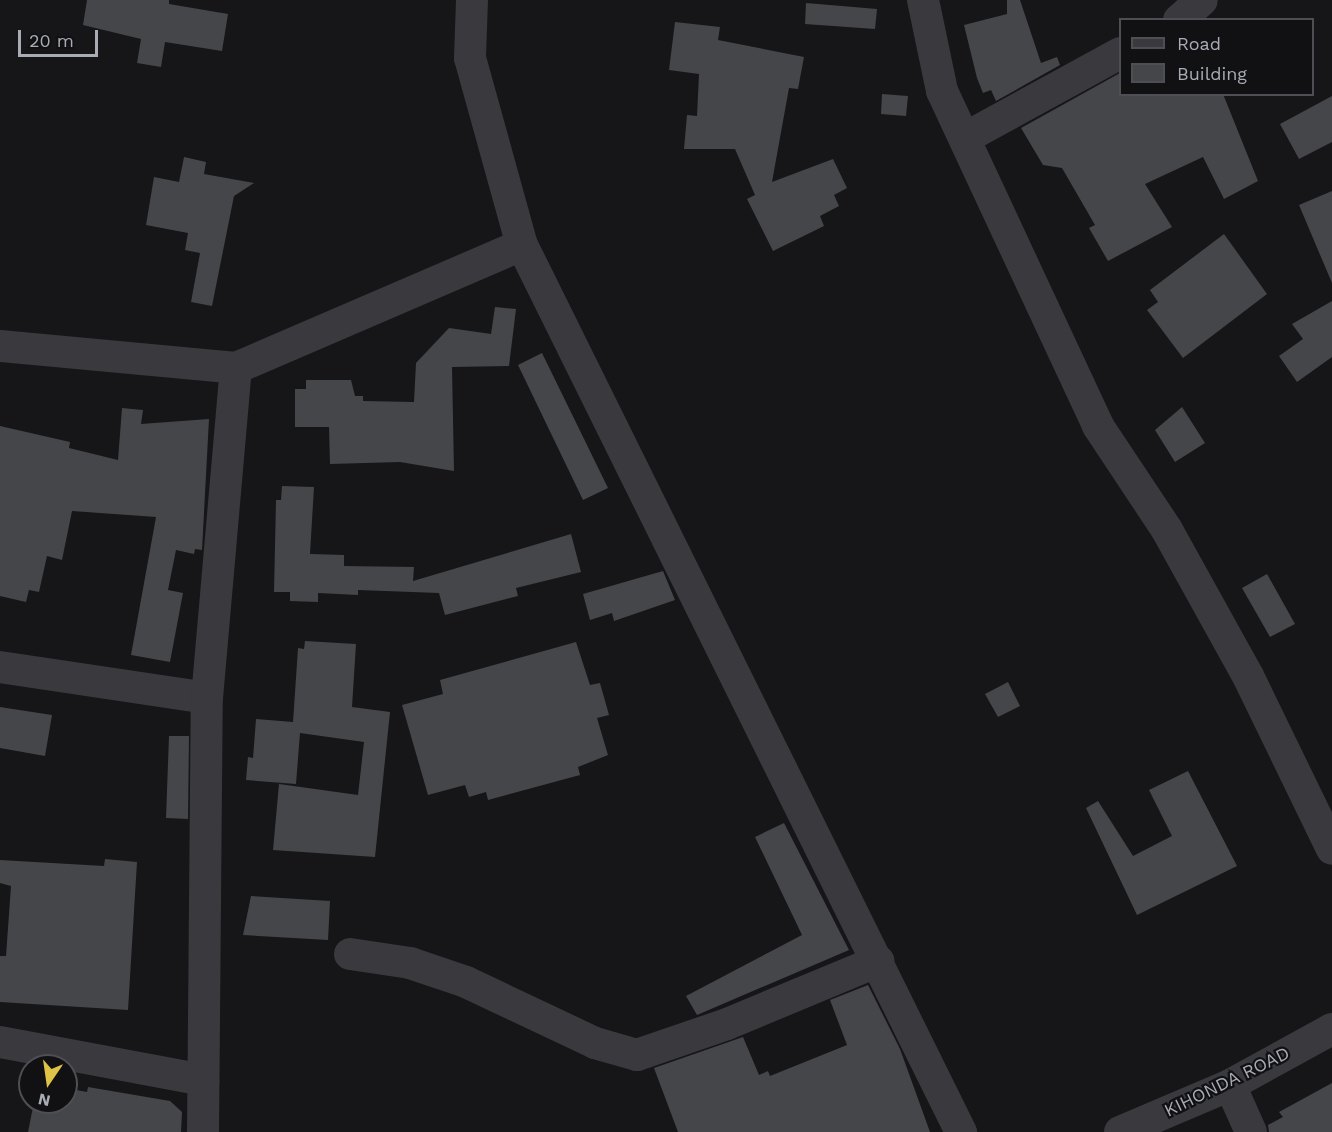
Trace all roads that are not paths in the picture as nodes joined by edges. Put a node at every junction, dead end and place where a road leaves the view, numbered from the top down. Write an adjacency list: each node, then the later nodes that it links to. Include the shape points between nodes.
1 (472, 0): 7 (street, via 470,58)
2 (923, 0): 6 (street, via 942,91)
3 (1202, 0): 4 (street)
4 (1181, 18)
5 (1119, 54): 6 (street)
6 (965, 138): 12 (street, via 1098,426 1167,530 1248,676)
7 (522, 246): 9 (street); 14 (street)
8 (0, 346): 9 (street)
9 (236, 368): 11 (street)
10 (0, 667): 11 (street)
11 (207, 698): 17 (street)
12 (1332, 849)
13 (350, 954): 14 (street, via 410,963 466,982 595,1043 637,1055 727,1024)
14 (878, 961): 20 (street)
15 (1332, 1029): 18 (street, KIHONDA ROAD)
16 (0, 1042): 17 (street)
17 (203, 1080): 19 (street)
18 (1230, 1085): 21 (street, KIHONDA ROAD); 22 (street)
19 (203, 1132)
20 (962, 1132)
21 (1120, 1132)
22 (1251, 1132)

